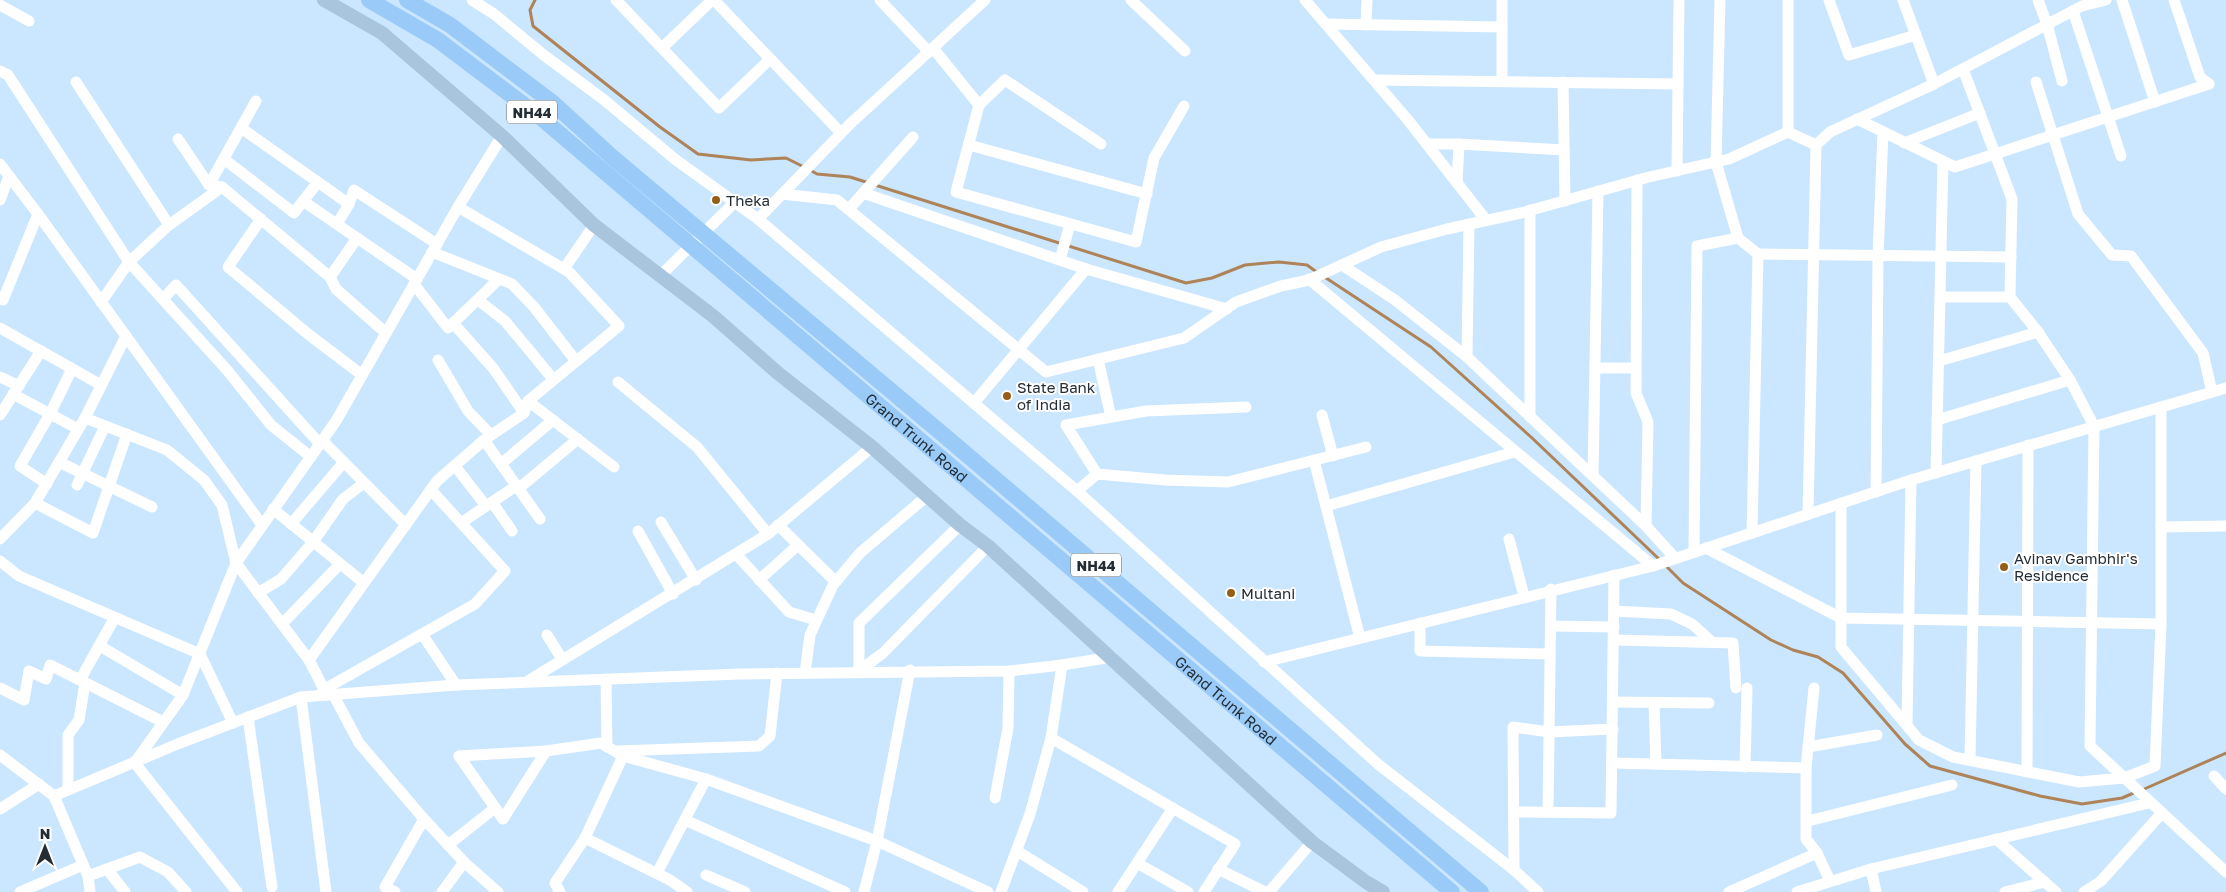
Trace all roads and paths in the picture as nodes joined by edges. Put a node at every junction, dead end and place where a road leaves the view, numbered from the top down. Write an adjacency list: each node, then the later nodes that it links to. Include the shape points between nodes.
1 (324, 0): 55 (main road, via 382,33)
2 (369, 0): 366 (highway, Grand Trunk Road / NH44, via 438,40 540,117)
3 (407, 0): 367 (highway, Grand Trunk Road / NH44, via 450,25 553,103 612,157)
4 (472, 0): 86 (street, via 603,99 676,160)
5 (616, 0): 30 (street)
6 (713, 0): 30 (street); 33 (street)
7 (880, 0): 31 (street)
8 (985, 0): 31 (street)
9 (1131, 0): 32 (street)
10 (1305, 0): 25 (street)
11 (1367, 0): 27 (street)
12 (1502, 0): 28 (street)
13 (1679, 0): 42 (street)
14 (1720, 0): 69 (street)
15 (1788, 0): 52 (street)
16 (1829, 0): 29 (street, via 1849,55)
17 (1903, 0): 29 (street)
18 (2038, 0): 26 (street)
19 (2106, 0): 23 (street)
20 (2122, 0): 45 (street)
21 (2174, 0): 45 (street, via 2200,77 2209,84)
22 (0, 5): 24 (street)
23 (2073, 11): 26 (street); 49 (street)
24 (29, 21)
25 (1326, 24): 27 (street); 36 (street)
26 (2047, 24): 34 (street); 37 (street)
27 (1366, 25): 28 (street)
28 (1502, 27): 39 (street)
29 (1916, 35): 43 (street)
30 (662, 48): 33 (street, via 719,108)
31 (931, 50): 46 (street); 54 (street)
32 (1185, 51)
33 (770, 59): 54 (street)
34 (1963, 69): 43 (street); 48 (street)
35 (0, 71): 109 (street, via 8,76)
36 (1374, 80): 39 (street); 61 (street)
37 (2062, 80)
38 (76, 82): 98 (street)
39 (1502, 82): 40 (street)
40 (1563, 82): 42 (street); 65 (street)
41 (2036, 82): 57 (street)
42 (1678, 84): 72 (street)
43 (1934, 84): 50 (street)
44 (256, 101): 51 (street)
45 (2156, 102): 49 (street)
46 (979, 105): 60 (street, via 1005,80); 63 (street)
47 (1184, 106): 82 (street, via 1154,158)
48 (1980, 113): 59 (street); 66 (street)
49 (2108, 118): 57 (street); 67 (street)
50 (1857, 119): 53 (street); 64 (street, via 1830,132)
51 (241, 128): 68 (street); 75 (street)
52 (1788, 132): 64 (street); 69 (street)
53 (1883, 132): 59 (street); 105 (street)
54 (841, 133): 81 (street)
55 (502, 136): 88 (street); 99 (main road)
56 (913, 136): 79 (street)
57 (2053, 136): 66 (street); 148 (street, via 2078,214 2112,255 2130,256 2153,286 2203,353)
58 (178, 139): 77 (street)
59 (1904, 142): 70 (street)
60 (1101, 144)
61 (1427, 144): 62 (street); 76 (street)
62 (1459, 144): 65 (street); 76 (street)
63 (969, 145): 82 (street); 96 (street, via 956,192)
64 (1816, 145): 104 (street)
65 (1564, 150): 85 (street)
66 (1997, 155): 70 (street, via 1955,168); 108 (street, via 2012,199)
67 (2121, 156)
68 (224, 159): 77 (street); 84 (street, via 294,213)
69 (1716, 162): 72 (street); 101 (street)
70 (1943, 162): 106 (street)
71 (0, 164): 73 (street)
72 (1677, 171): 74 (street)
73 (10, 176): 83 (street); 91 (street)
74 (1637, 180): 80 (street); 139 (street)
75 (318, 182): 84 (street); 87 (street)
76 (1457, 183): 94 (street)
77 (209, 185): 78 (street)
78 (222, 187): 92 (street); 98 (street)
79 (865, 191): 89 (street); 107 (street)
80 (1598, 191): 85 (street); 138 (street)
81 (782, 194): 89 (street, via 837,200); 93 (street)
82 (1146, 194): 96 (street, via 1136,242)
83 (0, 200)
84 (303, 201): 95 (street)
85 (1565, 201): 90 (street)
86 (735, 202): 93 (street); 113 (street)
87 (349, 204): 95 (street); 102 (street, via 354,190)
88 (458, 207): 102 (street); 111 (street)
89 (849, 209): 130 (street)
90 (1530, 210): 94 (street); 158 (street)
91 (38, 214): 120 (street, via 4,300); 123 (street)
92 (261, 219): 114 (street); 140 (street, via 228,267)
93 (758, 219): 150 (street)
94 (1486, 220): 97 (street)
95 (337, 224): 100 (street)
96 (1070, 224): 107 (street)
97 (1469, 224): 110 (street, via 1381,248); 132 (street)
98 (170, 225): 109 (street)
99 (594, 225): 111 (street); 113 (main road)
100 (357, 238): 114 (street); 117 (street)
101 (1738, 238): 103 (street); 224 (street, via 1696,246)
102 (434, 248): 116 (street); 117 (street)
103 (1758, 254): 104 (street); 216 (street)
104 (1814, 255): 105 (street); 202 (street)
105 (1878, 256): 106 (street); 194 (street)
106 (1941, 256): 108 (street); 118 (street)
107 (1061, 257): 112 (street)
108 (2011, 257): 119 (street)
109 (129, 262): 121 (street); 123 (street)
110 (1342, 265): 115 (street); 132 (street, via 1395,300)
111 (564, 269): 135 (street, via 619,326)
112 (1086, 269): 124 (street); 130 (street)
113 (660, 276): 170 (main road)
114 (330, 277): 128 (street, via 336,290)
115 (1312, 278): 124 (street, via 1236,302); 230 (street)
116 (499, 279): 122 (street); 135 (street, via 512,284 534,306)
117 (415, 282): 125 (street, via 448,328); 128 (street)
118 (1940, 297): 119 (street); 136 (street)
119 (2010, 297): 127 (street)
120 (0, 299)
121 (163, 299): 168 (street, via 176,285); 174 (street, via 271,425)
122 (478, 300): 125 (street); 142 (street, via 505,321)
123 (102, 302): 129 (street)
124 (1226, 309): 133 (street, via 1184,338)
125 (453, 323): 153 (street, via 493,368)
126 (0, 328): 131 (street)
127 (2038, 332): 136 (street); 143 (street)
128 (386, 333): 140 (street)
129 (126, 336): 145 (street); 207 (street)
130 (1019, 349): 133 (street, via 1046,372); 150 (street)
131 (41, 351): 137 (street); 147 (street)
132 (1467, 357): 158 (street)
133 (1098, 359): 157 (street)
134 (438, 360): 166 (street, via 468,411)
135 (576, 361): 142 (street)
136 (1939, 361): 161 (street)
137 (72, 368): 145 (street); 154 (street)
138 (1595, 368): 139 (street); 185 (street)
139 (1636, 368): 211 (street, via 1636,392 1648,422)
140 (362, 376): 168 (street)
141 (0, 377): 147 (street)
142 (553, 379): 149 (street)
143 (2070, 380): 161 (street); 163 (street)
144 (618, 382): 217 (street, via 697,447)
145 (102, 385): 159 (street)
146 (2226, 388): 148 (street)
147 (16, 390): 154 (street); 155 (street)
148 (2212, 392): 152 (street)
149 (528, 401): 153 (street); 160 (street)
150 (974, 403): 193 (street)
151 (1246, 407): 157 (street, via 1146,411)
152 (2161, 407): 163 (street); 213 (street)
153 (524, 413): 166 (street)
154 (50, 414): 164 (street); 188 (street, via 20,466)
155 (0, 415)
156 (1322, 415): 173 (street)
157 (1112, 417): 184 (street, via 1066,425)
158 (1530, 417): 185 (street)
159 (85, 418): 162 (street); 164 (street)
160 (553, 420): 167 (street); 179 (street)
161 (1937, 420): 182 (street)
162 (105, 426): 165 (street); 183 (street)
163 (2094, 426): 169 (street); 249 (street)
164 (78, 429): 177 (street)
165 (127, 434): 190 (street); 228 (street, via 167,450 204,480 222,505)
166 (488, 437): 179 (street); 180 (street)
167 (578, 439): 181 (street); 191 (street)
168 (321, 442): 174 (street); 178 (street)
169 (2028, 445): 176 (street); 246 (street)
170 (872, 447): 195 (main road); 209 (street)
171 (1366, 447): 173 (street)
172 (1511, 452): 199 (street)
173 (1333, 456): 175 (street)
174 (311, 457): 201 (street)
175 (1314, 460): 184 (street, via 1228,482); 199 (street)
176 (1976, 461): 182 (street); 245 (street)
177 (59, 462): 183 (street); 188 (street)
178 (344, 462): 187 (street); 206 (street)
179 (501, 464): 191 (street)
180 (455, 466): 192 (street); 198 (street)
181 (614, 467)
182 (1936, 473): 186 (street)
183 (83, 474): 189 (street); 190 (street)
184 (1097, 474): 193 (street)
185 (1593, 476): 211 (street)
186 (1911, 480): 194 (street); 244 (street)
187 (364, 483): 208 (street); 220 (street, via 343,499)
188 (47, 484): 196 (street)
189 (77, 484)
190 (109, 486): 196 (street, via 92,533); 200 (street)
191 (517, 487): 198 (street); 203 (street)
192 (432, 490): 205 (street); 208 (street)
193 (1077, 491): 264 (street)
194 (1876, 492): 197 (street)
195 (927, 496): 210 (main road); 234 (street, via 860,553)
196 (36, 503): 218 (street)
197 (1841, 503): 202 (street); 241 (street)
198 (489, 504): 205 (street); 214 (street)
199 (1326, 506): 255 (street)
200 (152, 507)
201 (273, 509): 206 (street); 207 (street)
202 (1808, 514): 216 (street)
203 (540, 519)
204 (661, 522): 232 (street)
205 (461, 523): 253 (street, via 505,571 475,604)
206 (292, 524): 220 (street)
207 (262, 525): 228 (street)
208 (406, 525): 235 (street)
209 (778, 525): 217 (street); 221 (street)
210 (960, 525): 222 (main road); 267 (street, via 859,623)
211 (1646, 526): 226 (street)
212 (2226, 526): 213 (street)
213 (2161, 527): 250 (street)
214 (512, 531)
215 (638, 531): 238 (street)
216 (1752, 533): 223 (street)
217 (768, 534): 225 (street)
218 (0, 539)
219 (1509, 539): 239 (street)
220 (313, 542): 229 (street); 237 (street, via 281,579)
221 (798, 544): 233 (street); 234 (street)
222 (988, 546): 261 (main road); 267 (street, via 883,653)
223 (1706, 548): 224 (street); 241 (street)
224 (1694, 552): 226 (street)
225 (736, 554): 232 (street); 233 (street)
226 (1672, 559): 230 (street)
227 (0, 561): 242 (street, via 19,576)
228 (236, 563): 237 (street); 259 (street)
229 (340, 564): 235 (street); 248 (street)
230 (1655, 565): 231 (street)
231 (1614, 574): 236 (street); 240 (street)
232 (696, 580): 238 (street)
233 (759, 580): 243 (street, via 789,612)
234 (836, 582): 243 (street)
235 (364, 583): 263 (street)
236 (1551, 590): 239 (street); 251 (street)
237 (258, 593): 248 (street)
238 (673, 594): 262 (street)
239 (1524, 596): 247 (street)
240 (1614, 611): 252 (street); 257 (street, via 1671,614 1692,624)
241 (1841, 618): 244 (street); 286 (street, via 1841,647)
242 (114, 619): 258 (street); 259 (street)
243 (816, 620): 270 (street, via 810,635)
244 (1909, 620): 245 (street); 286 (street)
245 (1973, 621): 246 (street); 295 (street)
246 (2028, 622): 249 (street); 301 (street)
247 (1420, 623): 255 (street); 260 (street, via 1420,651)
248 (282, 624): 263 (street)
249 (2091, 624): 250 (street); 304 (street, via 2090,746)
250 (2161, 624): 304 (street, via 2155,766)
251 (1551, 626): 252 (street); 260 (street)
252 (1614, 627): 256 (street)
253 (422, 634): 274 (street); 277 (street)
254 (547, 635): 262 (street)
255 (1360, 638): 264 (street)
256 (1614, 640): 257 (street); 280 (street)
257 (1712, 642): 299 (street, via 1732,643 1741,688)
258 (100, 646): 272 (street); 278 (street)
259 (200, 654): 278 (street); 285 (street)
260 (1550, 654): 288 (street)
261 (1112, 657): 265 (street); 324 (main road)
262 (562, 659): 273 (street)
263 (309, 660): 277 (street)
264 (1264, 662): 334 (street, via 1379,765)
265 (1062, 665): 268 (street); 290 (street)
266 (910, 670): 267 (street); 268 (street); 323 (street)
267 (859, 671): 270 (street)
268 (1009, 671): 310 (street, via 1008,728)
269 (777, 672): 270 (street); 271 (street); 293 (street, via 770,736 759,746)
270 (805, 672)
271 (606, 679): 273 (street); 293 (street)
272 (83, 681): 275 (street, via 50,665 46,679 29,671 24,700); 284 (street); 307 (street, via 79,720 68,735)
273 (526, 682): 274 (street)
274 (456, 685): 277 (street)
275 (0, 688)
276 (1814, 688): 291 (street)
277 (328, 694): 279 (street); 318 (street, via 359,743)
278 (183, 695): 284 (street)
279 (301, 698): 283 (street); 348 (street)
280 (1613, 702): 281 (street); 287 (street)
281 (1654, 703): 282 (street); 298 (street)
282 (1709, 704)
283 (248, 718): 285 (street); 341 (street)
284 (163, 722): 296 (street)
285 (232, 723): 296 (street)
286 (1907, 725): 295 (street, via 1919,740 1952,757)
287 (1613, 730): 288 (street); 297 (street)
288 (1549, 732): 315 (street, via 1514,727); 316 (street)
289 (1877, 735): 291 (street)
290 (1051, 738): 313 (street); 326 (street)
291 (1808, 747): 300 (street)
292 (546, 751): 293 (street, via 601,743); 312 (street, via 503,819); 312 (street, via 458,756)
293 (614, 751): 303 (street); 321 (street)
294 (0, 754): 305 (street)
295 (1970, 760): 301 (street)
296 (135, 762): 307 (street); 347 (street)
297 (1612, 763): 298 (street); 316 (street, via 1611,813)
298 (1656, 764): 299 (street)
299 (1745, 767): 300 (street)
300 (1806, 768): 320 (street)
301 (2027, 772): 304 (street, via 2079,782)
302 (2214, 776): 308 (street)
303 (706, 779): 319 (street); 323 (street)
304 (2127, 781): 311 (street)
305 (39, 784): 309 (street); 314 (street)
306 (1952, 785): 320 (street)
307 (68, 789): 309 (street)
308 (2226, 789)
309 (54, 796): 330 (street)
310 (995, 798)
311 (2146, 800): 317 (street); 322 (street)
312 (495, 808): 325 (street)
313 (1173, 808): 329 (street); 332 (street, via 1235,844)
314 (0, 809)
315 (1514, 812): 316 (street); 334 (street)
316 (1548, 812)
317 (2162, 814): 335 (street); 374 (street, via 2101,881)
318 (424, 819): 325 (street); 349 (street, via 384,886)
319 (685, 820): 336 (street); 355 (street)
320 (1808, 820): 327 (street, via 1806,840)
321 (585, 838): 336 (street); 352 (street, via 555,883)
322 (1996, 839): 333 (street); 339 (street)
323 (877, 841): 356 (street); 357 (street)
324 (1312, 842): 364 (street); 365 (main road)
325 (448, 846): 328 (street)
326 (1016, 851): 358 (street); 359 (street)
327 (1816, 853): 340 (street); 369 (street)
328 (464, 862): 350 (street); 351 (street)
329 (1137, 863): 360 (street); 361 (street)
330 (83, 865): 338 (street); 342 (street)
331 (107, 869): 338 (street); 345 (street); 346 (street, via 140,856 168,872)
332 (1218, 869): 362 (street); 363 (street)
333 (1871, 869): 340 (street); 371 (street)
334 (1514, 870): 368 (street)
335 (2226, 872)
336 (657, 873): 353 (street)
337 (706, 875): 354 (street)
338 (88, 876): 344 (street)
339 (2045, 882): 372 (street); 373 (street)
340 (1824, 886): 370 (street)
341 (272, 887)
342 (37, 888): 343 (street)
343 (20, 892)
344 (90, 892)
345 (125, 892)
346 (186, 892)
347 (237, 892)
348 (326, 892)
349 (395, 892)
350 (442, 892)
351 (498, 892)
352 (560, 892)
353 (687, 892)
354 (745, 892)
355 (844, 892)
356 (864, 892)
357 (988, 892)
358 (1001, 892)
359 (1082, 892)
360 (1118, 892)
361 (1188, 892)
362 (1204, 892)
363 (1265, 892)
364 (1269, 892)
365 (1384, 892)
366 (1452, 892)
367 (1482, 892)
368 (1538, 892)
369 (1729, 892)
370 (1797, 892)
371 (1876, 892)
372 (2004, 892)
373 (2056, 892)
374 (2084, 892)

